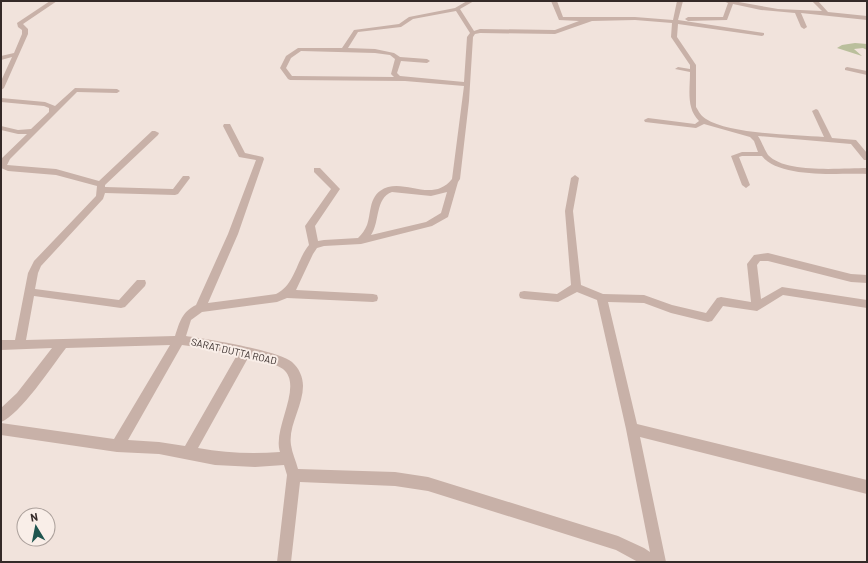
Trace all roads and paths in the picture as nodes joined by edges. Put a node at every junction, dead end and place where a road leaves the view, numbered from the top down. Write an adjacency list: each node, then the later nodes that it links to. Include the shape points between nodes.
1 (54, 1): 17 (street, via 20,23 25,29 25,34)
2 (471, 1): 7 (street)
3 (554, 1): 11 (street, via 561,20)
4 (680, 1): 12 (street)
5 (814, 1): 9 (street)
6 (728, 2): 8 (street, via 756,8); 12 (street, via 725,19 690,19)
7 (457, 9): 14 (street); 16 (street, via 411,18 401,25 356,31)
8 (797, 11): 9 (street); 13 (street)
9 (826, 12): 10 (street)
10 (867, 18)
11 (592, 19): 12 (street); 14 (street, via 578,22 564,31)
12 (675, 22): 15 (street); 23 (street, via 674,37 690,58)
13 (804, 27)
14 (473, 33): 26 (street, via 470,37)
15 (762, 34)
16 (344, 50): 19 (street, via 386,52); 25 (street, via 300,49 288,57 283,68 290,78)
17 (17, 54): 18 (street); 27 (street)
18 (1, 58)
19 (398, 59): 20 (street); 25 (street, via 394,74)
20 (427, 61)
21 (678, 68): 23 (street)
22 (847, 69): 24 (street)
23 (694, 71): 33 (street, via 693,107)
24 (867, 72)
25 (405, 80): 26 (street)
26 (467, 84): 46 (street)
27 (1, 88)
28 (117, 91): 31 (street, via 75,90)
29 (1, 100): 31 (street, via 45,104 52,107)
30 (816, 111): 39 (street)
31 (53, 112): 36 (street)
32 (648, 120): 33 (street, via 696,126)
33 (704, 121): 38 (street)
34 (227, 126): 61 (street, via 242,155 260,159 233,234)
35 (1, 128): 36 (street, via 18,132)
36 (34, 131): 48 (street, via 7,157 3,166 56,172)
37 (156, 133): 48 (street)
38 (749, 133): 39 (street); 40 (street, via 757,138)
39 (829, 140): 41 (street, via 853,142)
40 (763, 154): 43 (street, via 778,163 808,170); 47 (street, via 736,156)
41 (867, 158)
42 (318, 170): 50 (street, via 336,190 310,226)
43 (867, 170)
44 (186, 178): 48 (street, via 175,192)
45 (575, 178): 53 (street, via 569,211)
46 (456, 179): 49 (street, via 445,215 429,224); 49 (street, via 452,187 441,192 385,191 377,199 370,229)
47 (746, 185)
48 (101, 187): 54 (street, via 100,197 37,264)
49 (361, 241): 50 (street)
50 (314, 246): 55 (street, via 308,252 292,288)
51 (867, 279): 60 (street, via 851,278 768,257 757,258 752,264)
52 (141, 283): 54 (street, via 121,304)
53 (576, 288): 56 (street, via 558,298); 58 (street)
54 (31, 292): 64 (street)
55 (286, 294): 57 (street); 61 (street, via 277,298)
56 (524, 295)
57 (373, 298)
58 (602, 298): 60 (street, via 644,299 708,318 722,301); 69 (street)
59 (867, 304): 60 (street, via 782,291)
60 (757, 307)
61 (200, 308): 62 (street, via 186,318)
62 (179, 340): 63 (street, SARAT DUTTA ROAD); 66 (street, SARAT DUTTA ROAD); 70 (street)
63 (63, 343): 64 (street, SARAT DUTTA ROAD); 67 (street, via 21,397)
64 (20, 344): 65 (street, SARAT DUTTA ROAD)
65 (1, 345)
66 (245, 352): 71 (street); 72 (street, SARAT DUTTA ROAD, via 287,365 296,376 297,387 284,444)
67 (1, 416)
68 (1, 429): 70 (street)
69 (632, 429): 74 (street); 77 (street)
70 (117, 446): 71 (street, via 159,448)
71 (188, 453): 72 (street, via 215,458)
72 (288, 458): 73 (street, SARAT DUTTA ROAD)
73 (294, 475): 75 (street, SARAT DUTTA ROAD); 76 (street, via 395,479 428,484 618,542)
74 (867, 487)
75 (284, 562)
76 (650, 562)
77 (659, 562)

